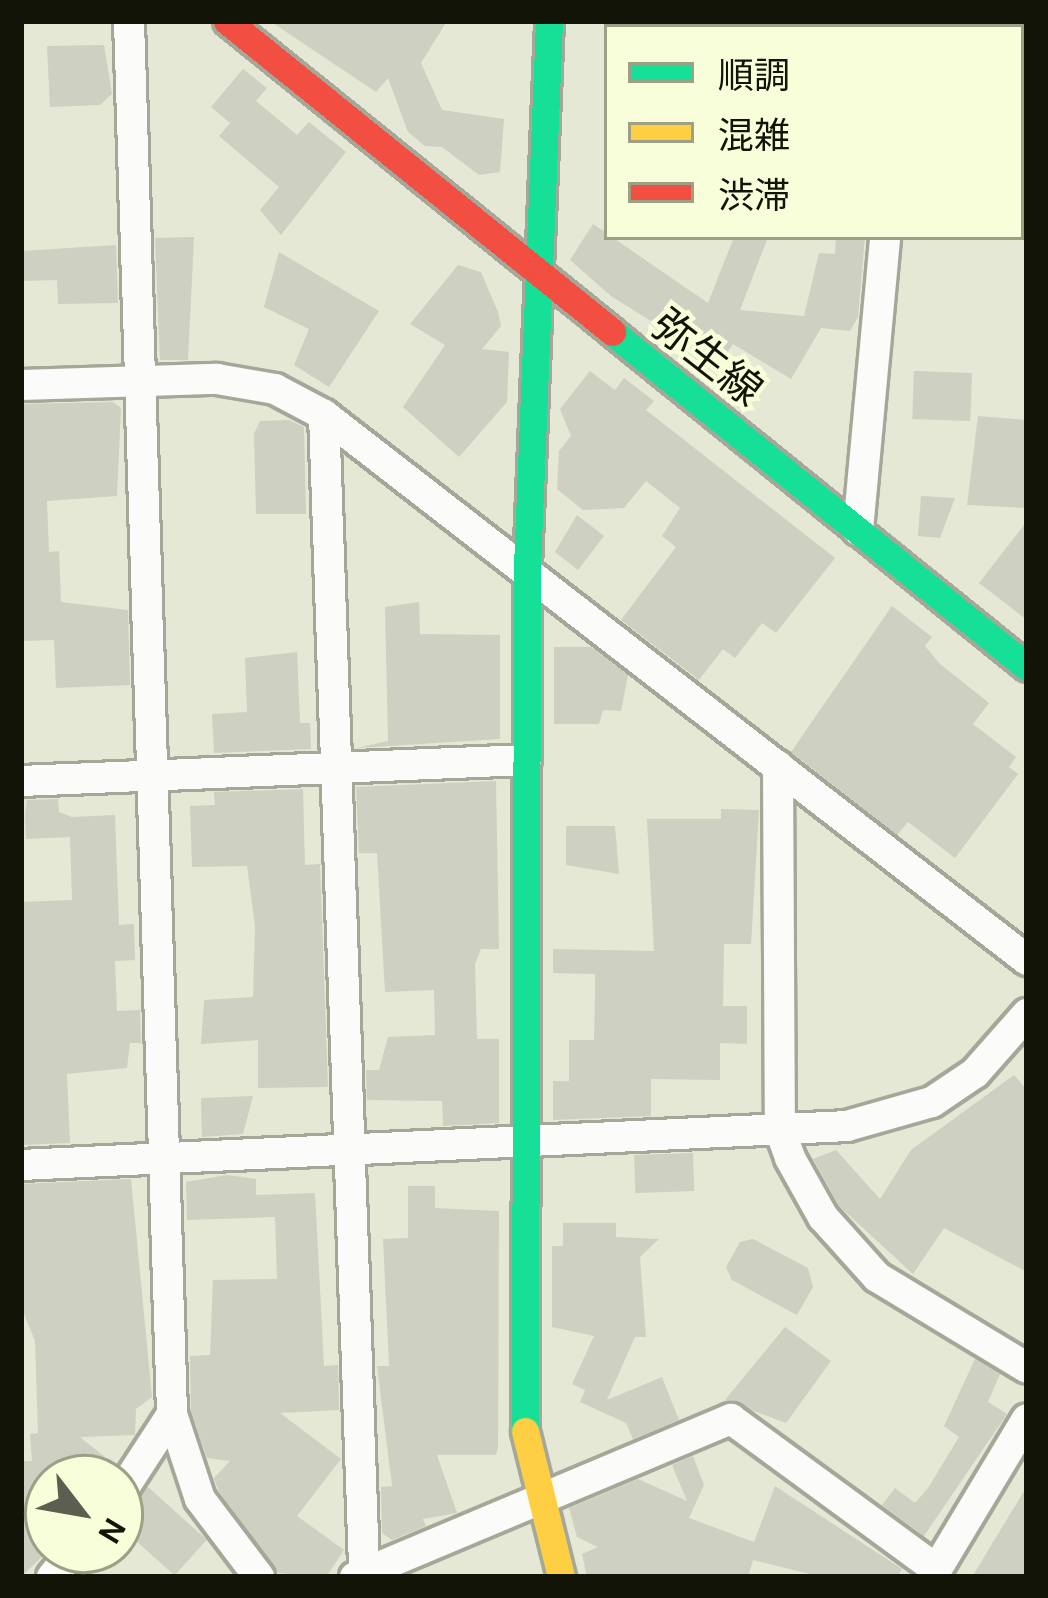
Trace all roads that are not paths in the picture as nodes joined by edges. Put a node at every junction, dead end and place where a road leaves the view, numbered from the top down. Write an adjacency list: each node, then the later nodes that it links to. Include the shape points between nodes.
1 (129, 21): 6 (street)
2 (227, 21): 5 (street, 弥生線)
3 (549, 21): 5 (street)
4 (885, 240): 9 (street)
5 (532, 274): 9 (street, 弥生線); 10 (street)
6 (142, 381): 7 (street); 8 (street, via 275,389); 15 (street)
7 (21, 385)
8 (323, 415): 10 (street); 13 (street)
9 (858, 530): 11 (street, 弥生線)
10 (527, 567): 12 (street); 14 (street)
11 (1027, 667)
12 (526, 760): 13 (street); 20 (street)
13 (334, 766): 15 (street); 21 (street)
14 (778, 766): 17 (street); 19 (street)
15 (154, 776): 16 (street); 22 (street)
16 (21, 781)
17 (1027, 960)
18 (1027, 1014): 19 (street, via 975,1073 932,1102 847,1126)
19 (780, 1130): 20 (street); 24 (street, via 848,1250)
20 (524, 1144): 21 (street); 28 (street)
21 (346, 1151): 22 (street); 29 (street)
22 (166, 1157): 23 (street); 25 (street)
23 (21, 1165)
24 (1027, 1368)
25 (172, 1414): 27 (street); 31 (street, via 200,1499)
26 (1027, 1419): 30 (street)
27 (144, 1457)
28 (532, 1498): 29 (street); 30 (street, via 730,1419); 32 (street)
29 (359, 1571)
30 (934, 1574)
31 (260, 1577)
32 (561, 1577)

